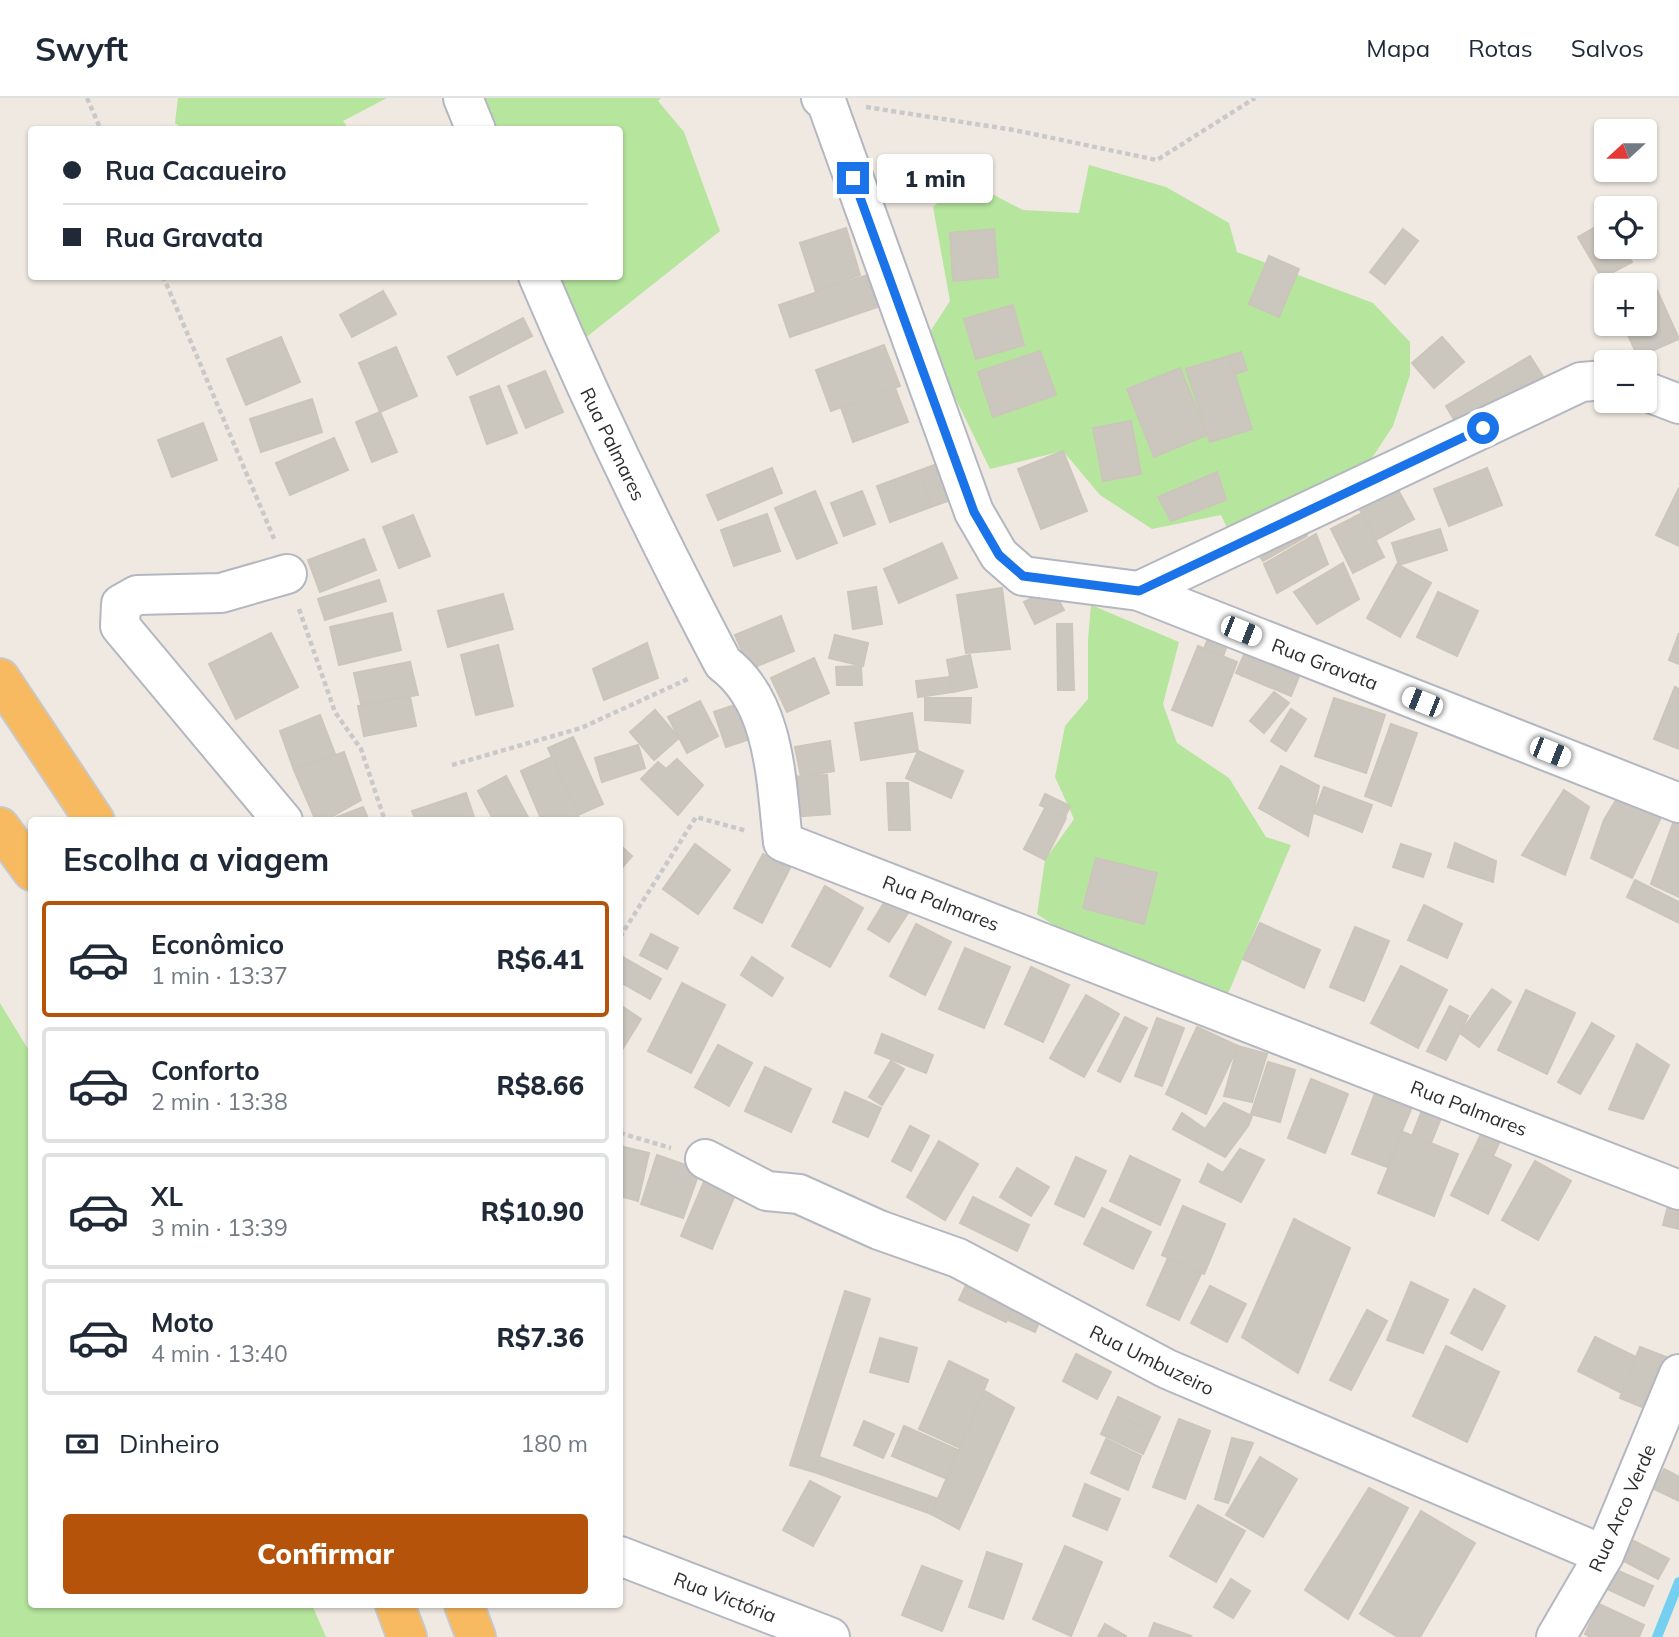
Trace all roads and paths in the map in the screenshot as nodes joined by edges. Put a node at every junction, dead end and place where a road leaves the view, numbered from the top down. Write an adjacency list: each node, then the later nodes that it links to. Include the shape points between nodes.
1 (87, 98): 5 (path)
2 (463, 98): 6 (street)
3 (1255, 98): 4 (path, via 1157,160 1014,130)
4 (823, 100): 12 (street, Rua Gravata, via 974,512 999,555 1023,576)
5 (98, 126)
6 (474, 126)
7 (540, 280): 13 (street, Rua Palmares, via 609,437)
8 (1594, 381): 12 (street, via 1581,382)
9 (1657, 396): 10 (street)
10 (1679, 404)
11 (287, 574): 18 (street, via 221,593 136,595 121,604 120,626)
12 (1139, 591): 16 (street, Rua Gravata)
13 (723, 663): 15 (path, via 581,728); 20 (street, Rua Palmares, via 736,673 764,725 774,760)
14 (0, 678): 17 (highway)
15 (452, 765)
16 (1679, 803)
17 (91, 817)
18 (280, 817)
19 (0, 827): 21 (highway)
20 (783, 842): 22 (path, via 696,817); 25 (street, Rua Palmares)
21 (28, 866)
22 (623, 932)
23 (623, 1134): 24 (path)
24 (705, 1158): 27 (street, Rua Umbuzeiro, via 767,1191 799,1194 879,1230 958,1258 1167,1369)
25 (1679, 1190)
26 (1679, 1374): 27 (street, Rua Arco Verde)
27 (1604, 1555): 34 (street, Rua Arco Verde)
28 (623, 1557): 33 (street, Rua Victória)
29 (396, 1608): 31 (highway)
30 (465, 1608): 32 (highway)
31 (407, 1637)
32 (476, 1637)
33 (830, 1637)
34 (1556, 1637)

